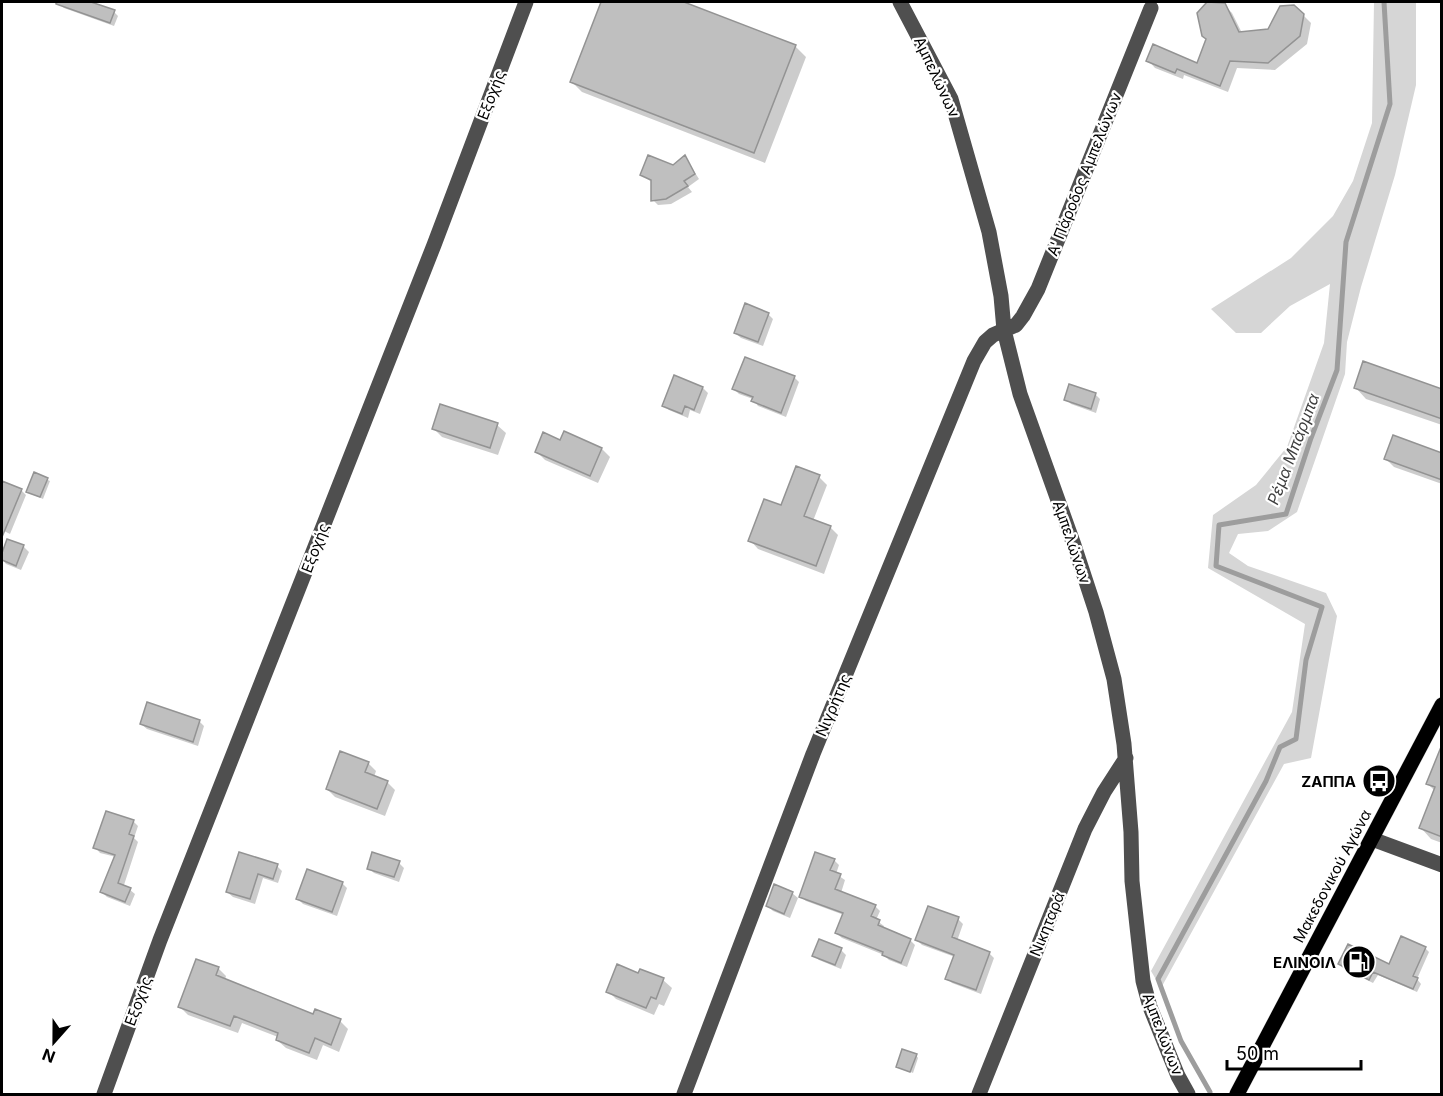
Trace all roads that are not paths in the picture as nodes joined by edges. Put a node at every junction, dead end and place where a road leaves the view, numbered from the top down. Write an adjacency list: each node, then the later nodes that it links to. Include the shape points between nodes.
1 (526, 2): 9 (street, Εξοχής, via 160,940)
2 (900, 2): 4 (street, Αμπελώνων, via 954,109 989,232)
3 (1151, 8): 4 (street, Α' Πάροδος Αμπελώνων, via 1038,289 1016,325)
4 (1004, 330): 6 (street, Αμπελώνων, via 1020,394 1096,612 1114,679); 10 (street, Νιγρήτης, via 985,342 974,361 813,754)
5 (1439, 715): 7 (main road, Μακεδονικού Αγώνα)
6 (1126, 758): 11 (street, Νικηταρά, via 1085,829); 12 (street, Αμπελώνων, via 1133,891 1143,981 1150,1007)
7 (1372, 839): 8 (street); 13 (main road, Μακεδονικού Αγώνα)
8 (1442, 865)
9 (104, 1095)
10 (684, 1095)
11 (979, 1095)
12 (1188, 1095)
13 (1237, 1095)

